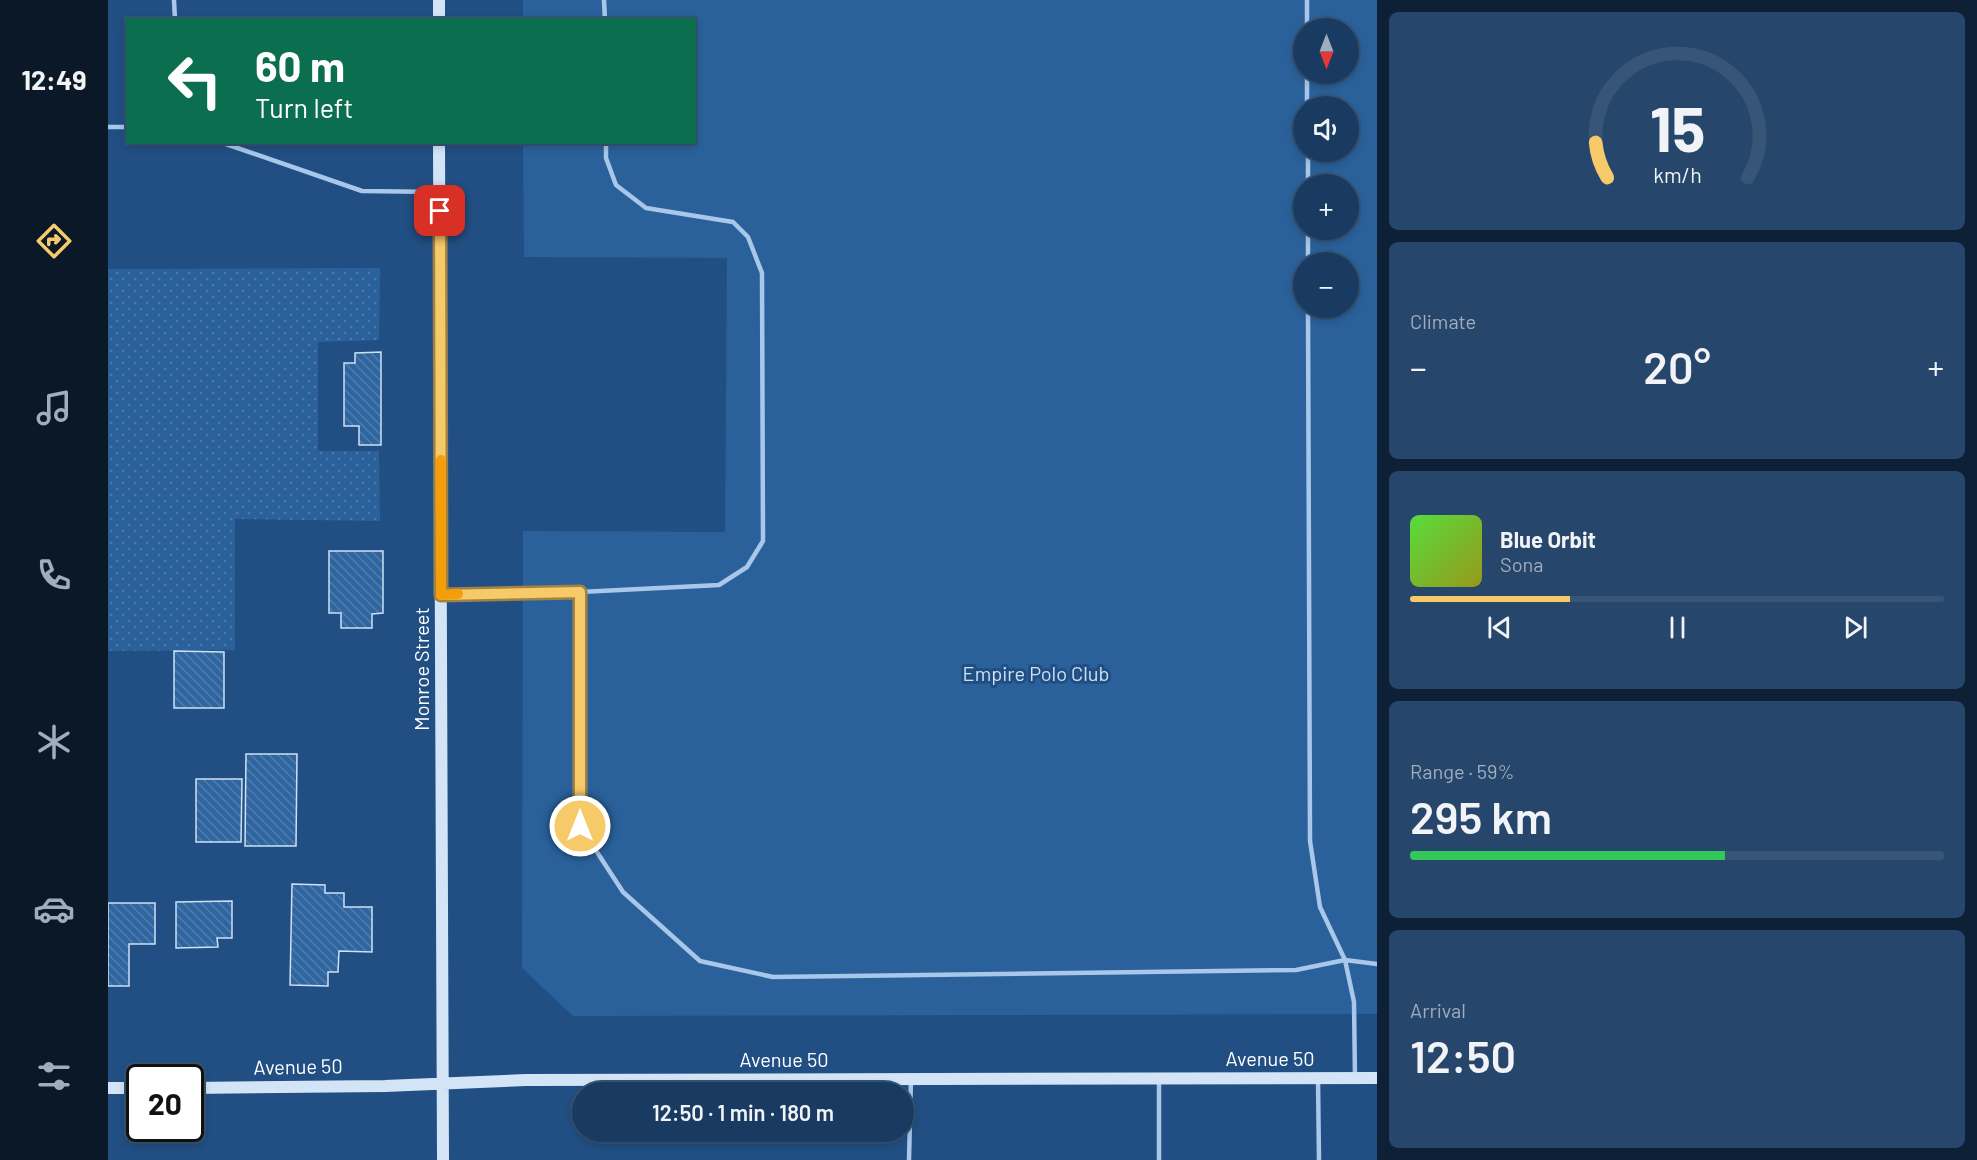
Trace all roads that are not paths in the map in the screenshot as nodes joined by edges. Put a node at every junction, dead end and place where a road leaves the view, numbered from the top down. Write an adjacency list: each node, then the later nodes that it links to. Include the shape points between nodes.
1 (174, 0): 5 (lane)
2 (439, 0): 6 (main road)
3 (604, 0): 7 (lane)
4 (1307, 0): 8 (lane)
5 (175, 18)
6 (439, 18)
7 (604, 18)
8 (1307, 18)
9 (108, 127): 10 (lane)
10 (126, 127)
11 (226, 144): 14 (lane, via 362,191)
12 (439, 144): 14 (main road, Monroe Street)
13 (606, 144): 16 (lane, via 606,158 616,185 646,208 733,222 748,237 762,273 763,542 747,567 718,585)
14 (440, 192): 17 (main road, Monroe Street)
15 (1308, 318): 18 (lane, via 1310,841 1320,908)
16 (580, 592): 17 (lane); 18 (lane, via 580,826 623,892 700,961 774,977 1296,970)
17 (441, 595): 25 (main road, Monroe Street)
18 (1345, 960): 19 (lane); 22 (lane, via 1354,1002)
19 (1377, 964)
20 (1160, 1078): 21 (main road, Avenue 50); 24 (main road, Avenue 50); 31 (lane)
21 (1318, 1078): 22 (main road, Avenue 50); 32 (lane)
22 (1355, 1078): 23 (main road, Avenue 50)
23 (1377, 1078)
24 (911, 1079): 25 (main road, Avenue 50); 30 (lane)
25 (442, 1083): 28 (main road, Avenue 50); 29 (main road, Monroe Street)
26 (108, 1088): 27 (main road)
27 (126, 1088)
28 (204, 1088)
29 (443, 1160)
30 (909, 1160)
31 (1159, 1160)
32 (1319, 1160)

